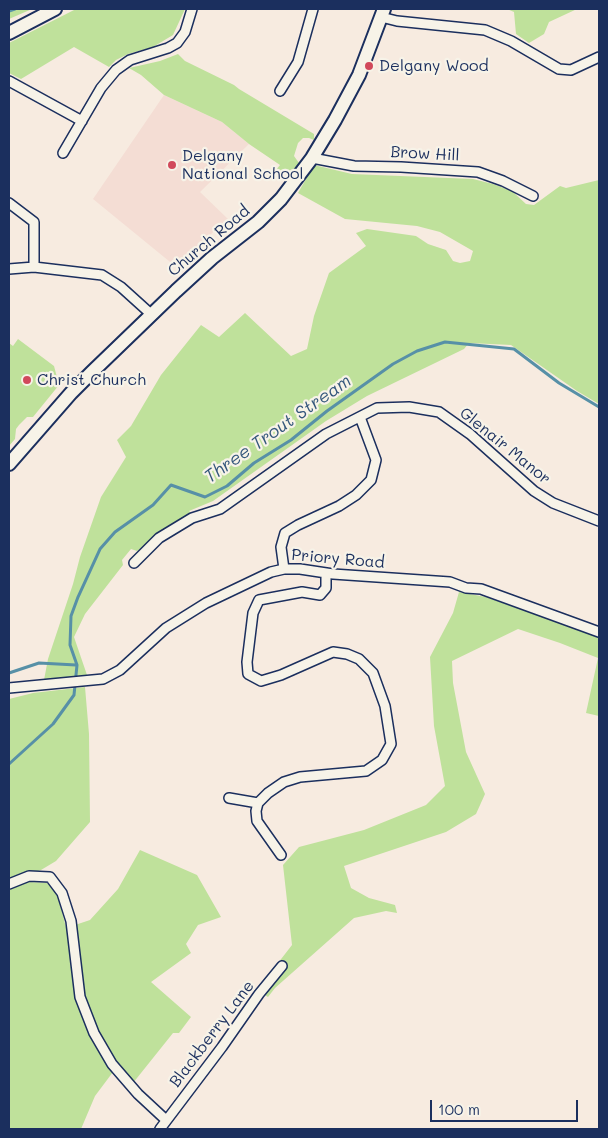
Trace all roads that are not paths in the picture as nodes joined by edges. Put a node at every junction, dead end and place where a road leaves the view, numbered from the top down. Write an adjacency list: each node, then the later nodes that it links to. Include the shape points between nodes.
1 (55, 9): 5 (main road)
2 (192, 9): 9 (street, via 185,32 177,43 130,60 116,70)
3 (313, 9): 8 (street, via 298,62)
4 (382, 13): 6 (street, via 398,21 485,30 559,69 571,70); 11 (main road, Church Road, via 359,75)
5 (9, 33)
6 (599, 57)
7 (9, 81): 9 (street)
8 (280, 91)
9 (82, 121): 10 (street)
10 (63, 153)
11 (312, 158): 12 (street, Brow Hill, via 354,166 478,172); 16 (main road, Church Road, via 281,199 258,222 204,264)
12 (533, 196)
13 (9, 203): 14 (street, via 34,222)
14 (34, 268): 15 (street); 16 (street, via 102,275)
15 (9, 269)
16 (152, 315): 18 (main road, Church Road, via 71,393)
17 (360, 417): 19 (street, Glenair Manor, via 377,408 409,407 438,412 470,434 534,491 553,503); 20 (street, Glenair Manor, via 326,434 220,508 192,518 159,538); 21 (street, via 376,460 371,480 339,506 285,533 282,547)
18 (9, 464)
19 (599, 521)
20 (134, 563)
21 (284, 569): 22 (street, Priory Road); 24 (street, Priory Road, via 206,603 166,628 120,670 103,679)
22 (326, 573): 23 (street, Priory Road, via 450,582 481,589); 26 (street, via 326,588 320,595 302,592 259,600 253,613 248,674 261,681 333,652 358,659 373,673 385,706 391,744 382,760 366,771 300,777 284,782)
23 (599, 632)
24 (9, 688)
25 (229, 798): 26 (street)
26 (258, 803): 27 (street, via 257,821)
27 (281, 855)
28 (9, 884): 30 (street, via 29,876 50,877 62,893 70,921 80,997 94,1032 112,1064)
29 (282, 966): 30 (street, Blackberry Lane)
30 (166, 1120): 31 (street, Blackberry Lane)
31 (160, 1129)

